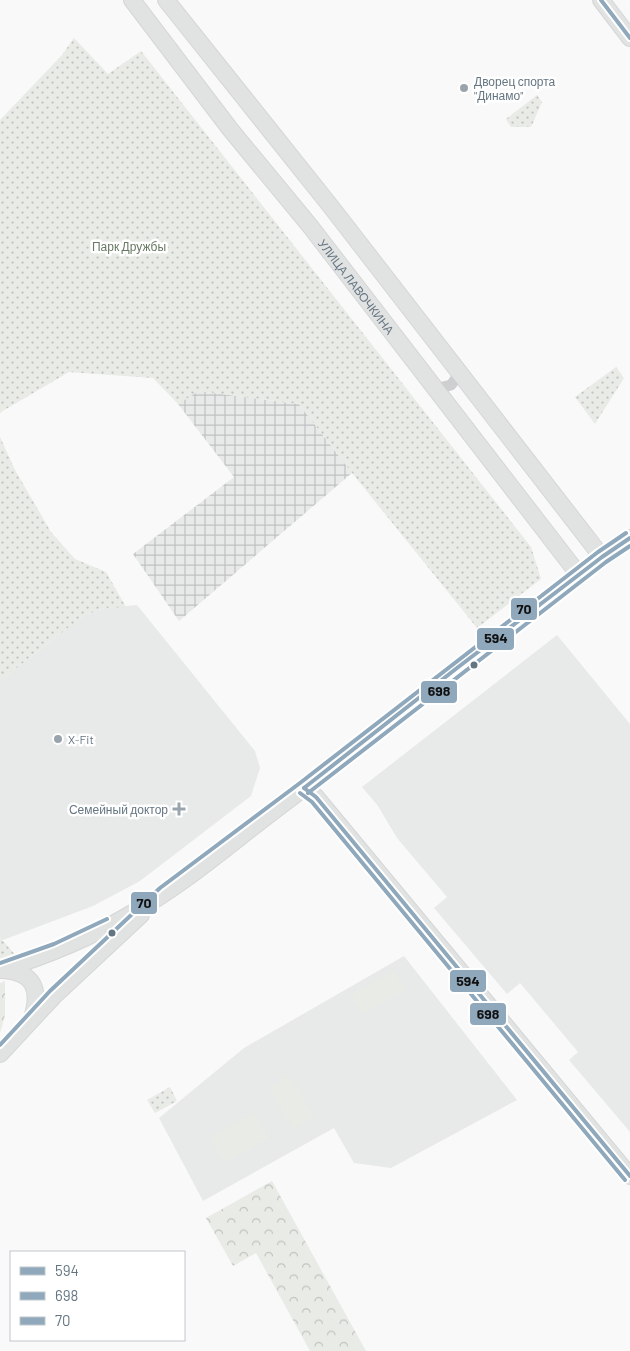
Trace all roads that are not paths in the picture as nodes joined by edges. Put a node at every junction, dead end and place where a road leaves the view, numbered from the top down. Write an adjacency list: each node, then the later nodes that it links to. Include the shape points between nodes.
1 (132, 0): 6 (main road, УЛИЦА ЛАВОЧКИНА)
2 (166, 0): 5 (main road)
3 (601, 0): 4 (main road)
4 (630, 38)
5 (455, 367): 6 (street, via 457,378 451,385 439,388); 8 (main road)
6 (432, 385): 9 (main road, УЛИЦА ЛАВОЧКИНА)
7 (630, 538): 8 (main road)
8 (602, 557): 9 (main road)
9 (579, 575): 10 (main road)
10 (304, 788): 11 (main road); 15 (main road, via 316,797)
11 (164, 893): 12 (main road, via 135,912 74,943); 13 (main road)
12 (0, 970): 13 (main road, via 22,973 34,986 37,1004)
13 (32, 1018): 14 (main road)
14 (0, 1054)
15 (630, 1176)

